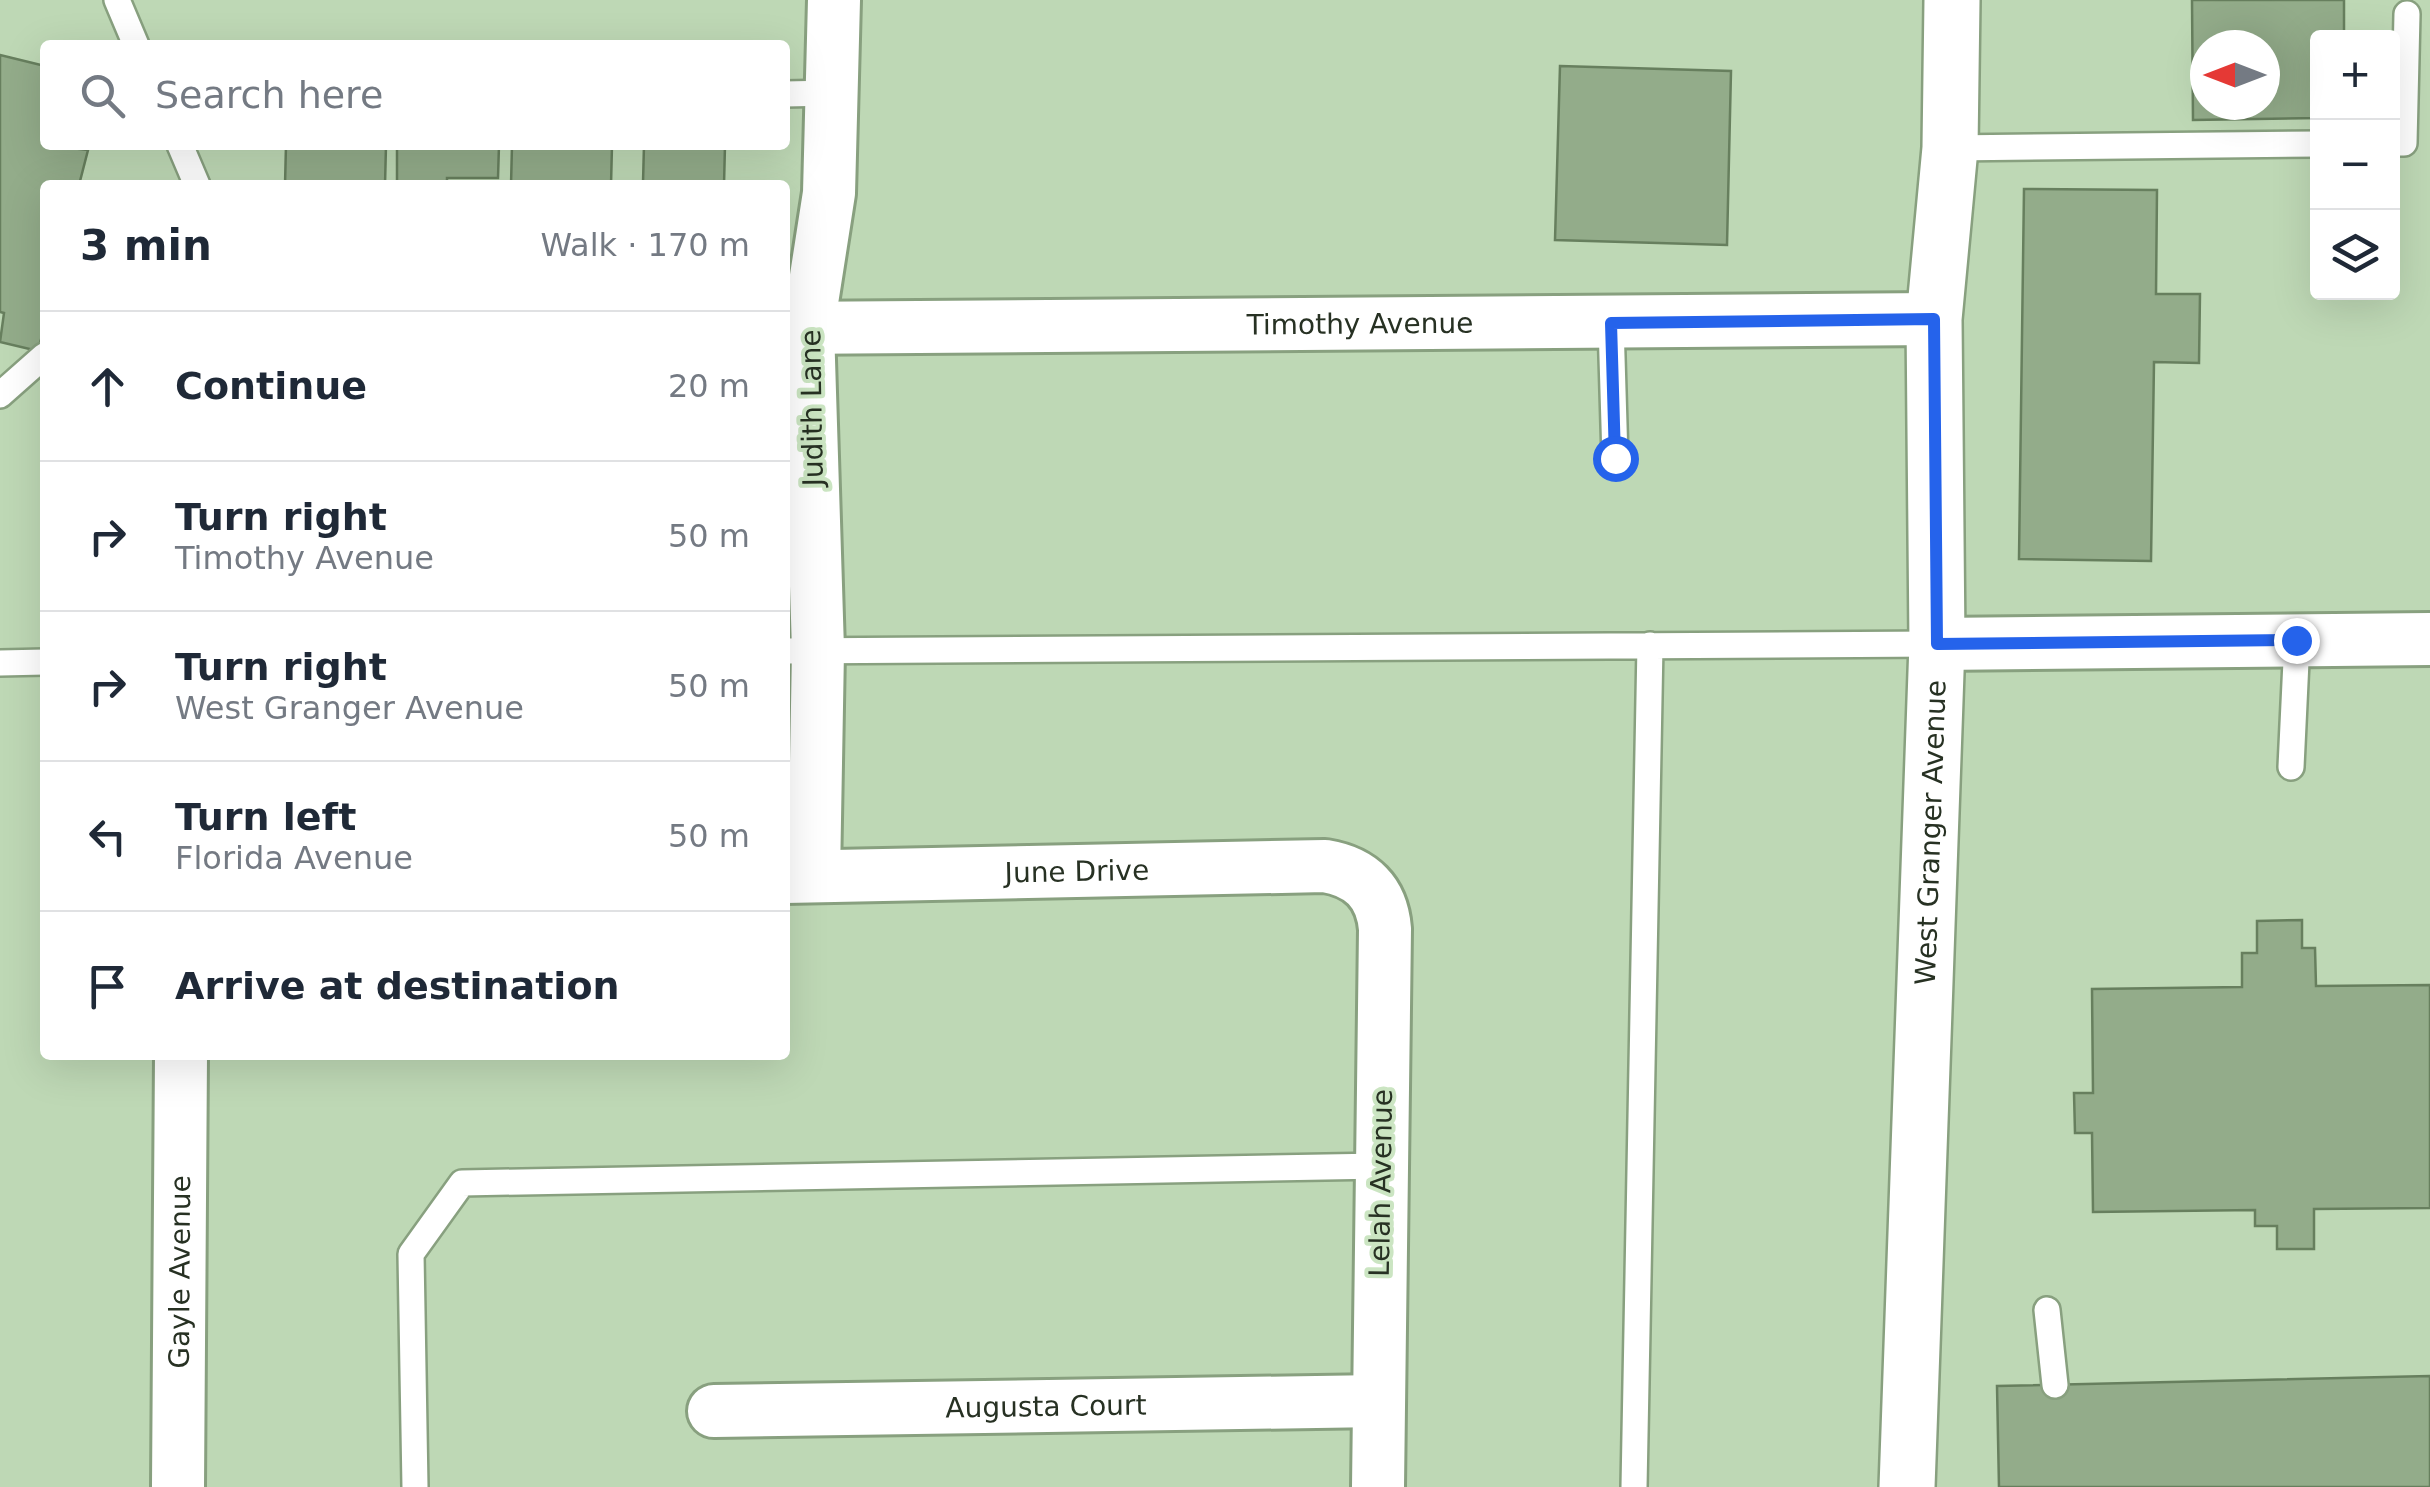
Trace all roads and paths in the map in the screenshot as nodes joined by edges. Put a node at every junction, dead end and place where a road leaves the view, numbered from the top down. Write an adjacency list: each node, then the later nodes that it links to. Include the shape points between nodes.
1 (117, 0): 5 (lane)
2 (834, 0): 6 (street, Judith Lane)
3 (1952, 0): 9 (street, West Granger Avenue)
4 (2407, 14): 7 (lane)
5 (134, 40)
6 (808, 93): 14 (street, Judith Lane, via 829,193)
7 (2400, 143)
8 (2310, 144): 9 (lane)
9 (1950, 148): 12 (street, West Granger Avenue)
10 (182, 150): 11 (lane)
11 (195, 180)
12 (1934, 319): 13 (street, Timothy Avenue); 20 (street, West Granger Avenue)
13 (1611, 323): 14 (street, Timothy Avenue); 17 (lane)
14 (796, 328): 22 (street, Judith Lane)
15 (40, 360): 16 (lane)
16 (0, 395)
17 (1615, 458)
18 (2430, 639): 19 (street)
19 (2296, 640): 20 (street); 25 (lane)
20 (1937, 644): 21 (lane); 38 (street, West Granger Avenue)
21 (1650, 645): 22 (lane); 37 (lane)
22 (802, 650): 26 (street, Judith Lane)
23 (40, 662): 24 (lane)
24 (0, 663)
25 (2292, 768)
26 (800, 877): 27 (street, June Drive, via 1325,866)
27 (1368, 884): 29 (street, Lelah Avenue, via 1384,910 1385,929)
28 (181, 1060): 34 (street, Gayle Avenue)
29 (1382, 1166): 32 (street, Lelah Avenue); 35 (lane, via 462,1183 411,1254)
30 (2047, 1310): 31 (lane)
31 (2054, 1385)
32 (1378, 1401): 33 (street, Augusta Court); 36 (street, Lelah Avenue)
33 (714, 1411)
34 (178, 1487)
35 (415, 1487)
36 (1378, 1487)
37 (1634, 1487)
38 (1907, 1487)

